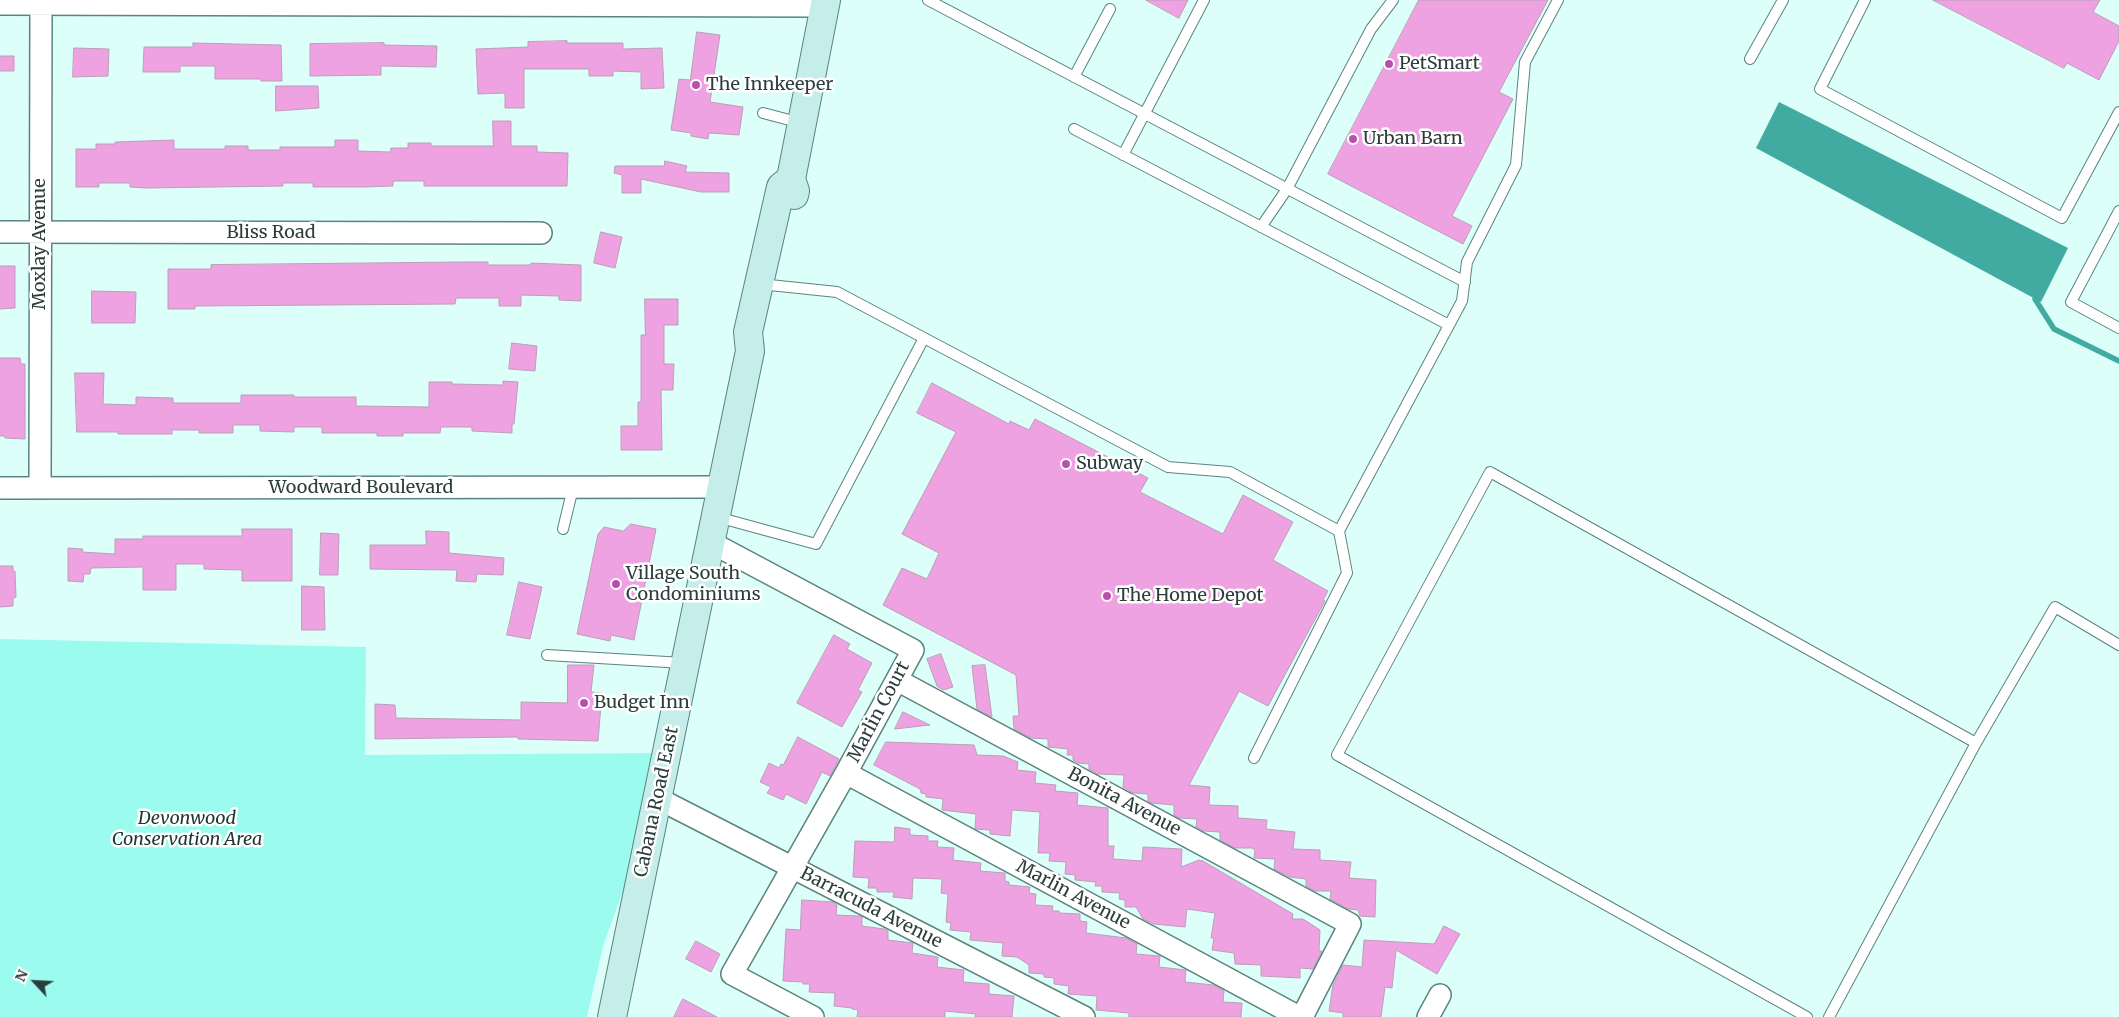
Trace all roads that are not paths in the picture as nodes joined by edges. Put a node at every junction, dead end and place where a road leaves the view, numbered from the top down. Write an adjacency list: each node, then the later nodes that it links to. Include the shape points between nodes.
1 (928, 0): 12 (lane)
2 (1204, 0): 15 (lane)
3 (1393, 0): 19 (lane, via 1371,29)
4 (1558, 0): 25 (lane, via 1525,62 1516,165 1467,262)
5 (1782, 0): 11 (lane)
6 (1865, 0): 14 (lane, via 1820,89 2062,218)
7 (40, 2): 8 (street); 9 (street, via 739,12); 23 (street, Moxlay Avenue)
8 (0, 4)
9 (828, 6): 16 (main road, Cabana Road East)
10 (1110, 9): 12 (lane)
11 (1750, 59)
12 (1074, 77): 15 (lane)
13 (763, 112): 16 (lane)
14 (2119, 112)
15 (1145, 114): 18 (lane); 19 (lane)
16 (802, 123): 26 (main road, Cabana Road East, via 791,179 795,190)
17 (1074, 128): 18 (lane)
18 (1123, 155): 21 (lane)
19 (1287, 189): 21 (lane); 25 (lane)
20 (2119, 211): 28 (lane, via 2071,302)
21 (1261, 227): 27 (lane)
22 (0, 232): 23 (street, Bliss Road)
23 (40, 232): 24 (street, Bliss Road); 32 (street, Moxlay Avenue)
24 (541, 233)
25 (1464, 282): 27 (lane, via 1462,301)
26 (766, 285): 29 (lane, via 837,292); 30 (main road, Cabana Road East, via 763,334 750,351)
27 (1449, 325): 36 (lane)
28 (2119, 328)
29 (924, 338): 35 (lane, via 816,544); 36 (lane, via 1168,467 1230,472)
30 (722, 487): 33 (street, Woodward Boulevard); 35 (main road, Cabana Road East)
31 (0, 488): 32 (street, Woodward Boulevard)
32 (40, 488): 33 (street, Woodward Boulevard)
33 (573, 488): 34 (lane)
34 (563, 529)
35 (713, 529): 39 (main road, Cabana Road East); 40 (street, Marlin Court, via 912,650)
36 (1340, 531): 42 (lane, via 1347,573)
37 (2117, 640): 41 (lane, via 2055,607)
38 (547, 655): 39 (lane)
39 (685, 663): 44 (main road, Cabana Road East)
40 (897, 680): 43 (street, Marlin Court); 50 (street, Bonita Avenue, via 1350,924)
41 (1976, 743): 52 (lane, via 1490,472 1337,755); 53 (lane)
42 (1254, 758)
43 (846, 773): 45 (street, Marlin Court); 50 (street, Marlin Avenue)
44 (657, 798): 45 (street, Barracuda Avenue); 47 (main road, Cabana Road East)
45 (793, 868): 48 (street, Marlin Court, via 732,974); 49 (street, Barracuda Avenue)
46 (1440, 994): 51 (street)
47 (612, 1017)
48 (813, 1017)
49 (1084, 1017)
50 (1301, 1017)
51 (1428, 1017)
52 (1807, 1017)
53 (1828, 1017)

